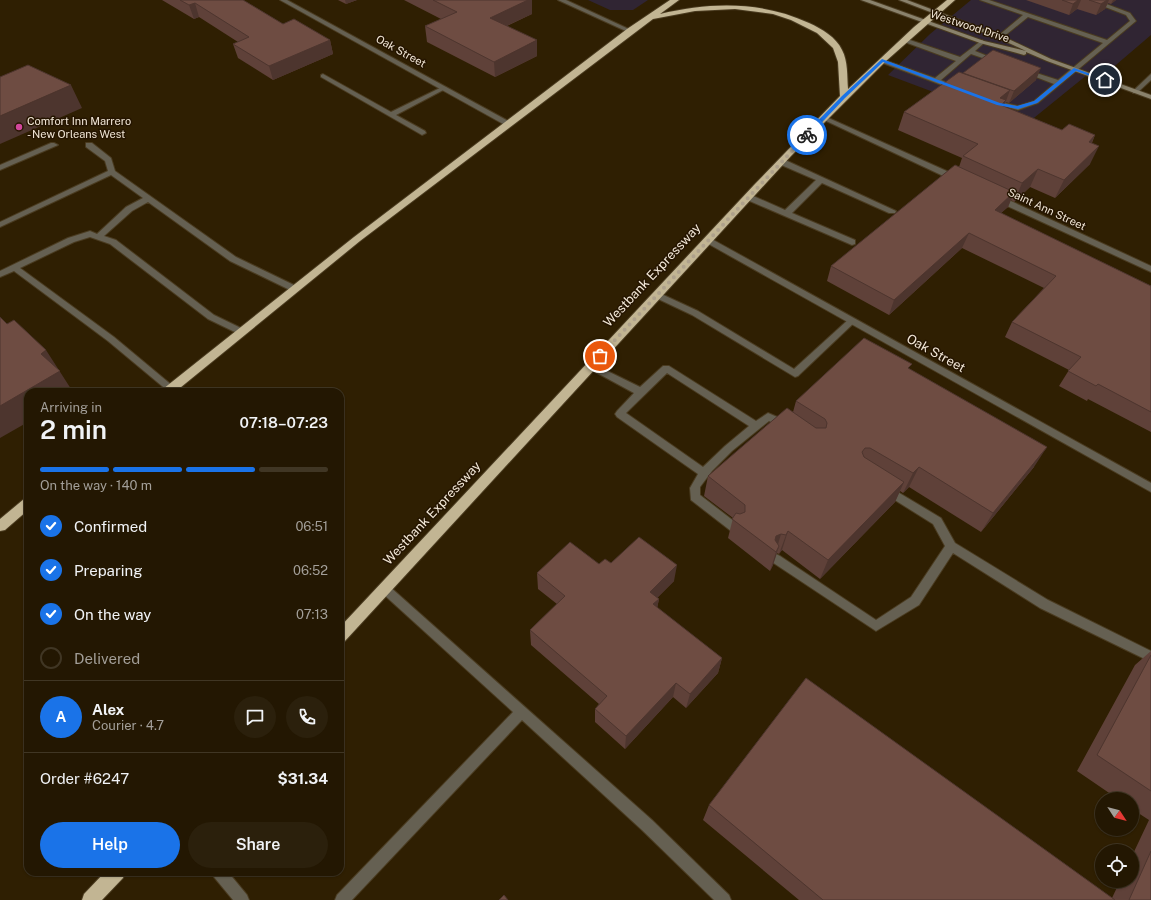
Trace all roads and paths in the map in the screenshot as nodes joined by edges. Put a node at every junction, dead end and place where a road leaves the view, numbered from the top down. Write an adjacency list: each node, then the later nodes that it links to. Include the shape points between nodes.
1 (283, 0): 29 (street, Oak Street)
2 (561, 0): 13 (street)
3 (675, 0): 11 (highway)
4 (864, 0): 12 (street, Westwood Drive)
5 (902, 0): 9 (street, Westwood Drive)
6 (951, 0): 9 (highway, Westbank Expressway)
7 (983, 0): 10 (street)
8 (1090, 0): 17 (street, via 1128,14 1133,21)
9 (935, 13): 12 (highway, Westbank Expressway); 14 (street, Westwood Drive)
10 (1027, 15): 14 (street); 17 (street)
11 (648, 18): 13 (highway); 32 (highway, via 685,10 735,6 768,10 805,23 830,39 839,51)
12 (924, 22): 15 (highway, Westbank Expressway); 16 (street, Westwood Drive)
13 (630, 31): 37 (highway)
14 (1000, 37): 20 (street, Westwood Drive)
15 (904, 40): 19 (street); 21 (highway, Westbank Expressway)
16 (982, 42): 18 (street); 20 (street, Westwood Drive)
17 (1108, 42): 24 (street)
18 (971, 52): 19 (street); 22 (street)
19 (961, 60): 27 (street)
20 (1049, 60): 24 (street, Westwood Drive)
21 (882, 61): 27 (street); 32 (highway, Westbank Expressway)
22 (1007, 65)
23 (1015, 67): 28 (street)
24 (1075, 69): 28 (street); 31 (street, Westwood Drive)
25 (323, 76): 35 (street)
26 (1151, 76): 31 (street)
27 (936, 81): 30 (street)
28 (1059, 83): 34 (street, via 1036,102 1018,108)
29 (444, 88): 35 (street); 37 (street, Oak Street)
30 (964, 91)
31 (1135, 92): 33 (street, Westwood Drive)
32 (844, 97): 36 (highway, Westbank Expressway)
33 (1151, 97)
34 (985, 99)
35 (391, 115): 38 (street)
36 (824, 118): 41 (highway, Westbank Expressway); 45 (street)
37 (508, 123): 58 (highway, via 356,238)
38 (422, 133)
39 (54, 145): 42 (street)
40 (89, 145): 43 (street, via 108,160)
41 (782, 162): 44 (street); 48 (highway, Westbank Expressway)
42 (0, 168)
43 (112, 172): 47 (street); 51 (street)
44 (821, 180): 49 (street); 50 (street)
45 (966, 184)
46 (988, 193): 56 (street, Saint Ann Street)
47 (149, 198): 52 (street, via 129,209); 58 (street, via 233,259)
48 (748, 198): 50 (street); 53 (highway, Westbank Expressway)
49 (892, 211)
50 (786, 214): 54 (street)
51 (0, 225)
52 (98, 237): 55 (street, via 90,234 71,240); 61 (street, via 113,242 211,317)
53 (708, 240): 59 (highway, Westbank Expressway); 60 (street, Oak Street)
54 (852, 242)
55 (14, 267): 57 (street); 63 (street, via 111,339)
56 (1151, 269)
57 (0, 274)
58 (295, 289): 61 (highway)
59 (657, 295): 60 (street, via 695,313 794,374); 62 (highway, Westbank Expressway)
60 (852, 321): 70 (street, Oak Street)
61 (242, 332): 64 (highway)
62 (591, 366): 65 (street); 76 (highway, Westbank Expressway)
63 (167, 388)
64 (172, 388)
65 (641, 392): 66 (street, via 666,368); 68 (street, via 620,414)
66 (754, 425): 67 (street, via 768,417); 68 (street)
67 (795, 431)
68 (704, 473): 73 (street, via 695,486 695,497)
69 (874, 482): 74 (street, via 937,521)
70 (1151, 488)
71 (24, 506): 72 (highway)
72 (0, 526)
73 (735, 528)
74 (951, 546): 75 (street, via 916,602 876,626); 78 (street, via 1044,604)
75 (776, 559)
76 (385, 589): 77 (highway, Westbank Expressway); 79 (street)
77 (344, 633)
78 (1151, 657)
79 (522, 712): 84 (street); 85 (street, via 647,825)
80 (113, 876): 82 (highway)
81 (223, 876): 83 (street)
82 (90, 900)
83 (242, 900)
84 (342, 900)
85 (724, 900)

